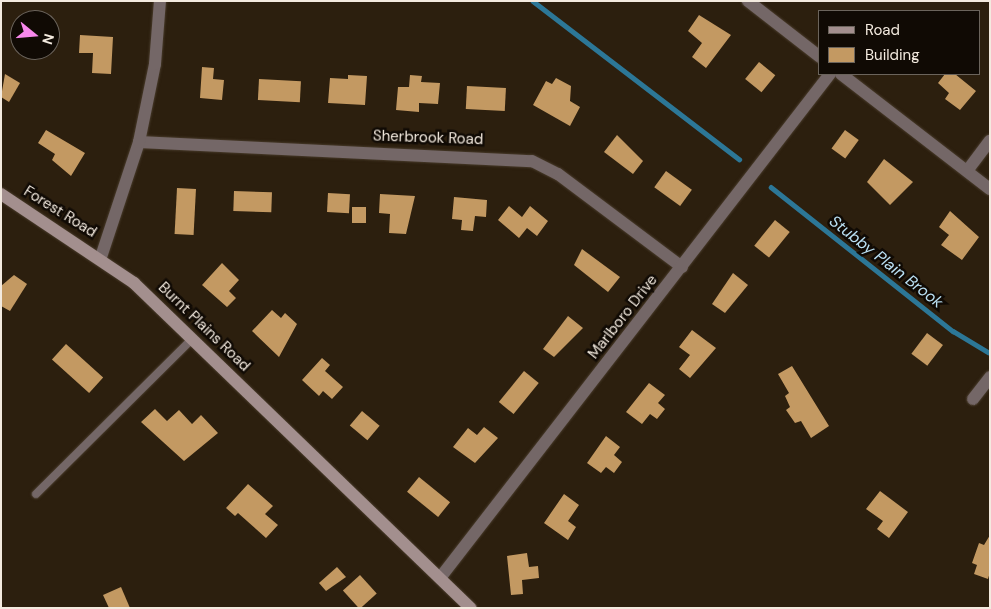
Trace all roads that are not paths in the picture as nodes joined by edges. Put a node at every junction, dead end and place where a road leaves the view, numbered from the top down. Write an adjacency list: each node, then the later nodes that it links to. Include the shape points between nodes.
1 (160, 1): 7 (street, via 155,64)
2 (748, 1): 3 (street)
3 (818, 55)
4 (829, 75): 12 (street, Marlboro Drive)
5 (842, 75): 8 (street)
6 (990, 141): 8 (street)
7 (139, 142): 11 (street); 12 (street, Sherbrook Road, via 532,161 558,174)
8 (967, 171): 9 (street)
9 (990, 189)
10 (1, 194): 11 (main road, Forest Road)
11 (101, 257): 13 (main road, Burnt Plains Road)
12 (682, 267): 17 (street, Marlboro Drive)
13 (192, 339): 16 (lane); 17 (main road, Burnt Plains Road)
14 (990, 377): 15 (street)
15 (973, 400)
16 (36, 494)
17 (440, 578): 18 (main road, Burnt Plains Road)
18 (471, 608)

